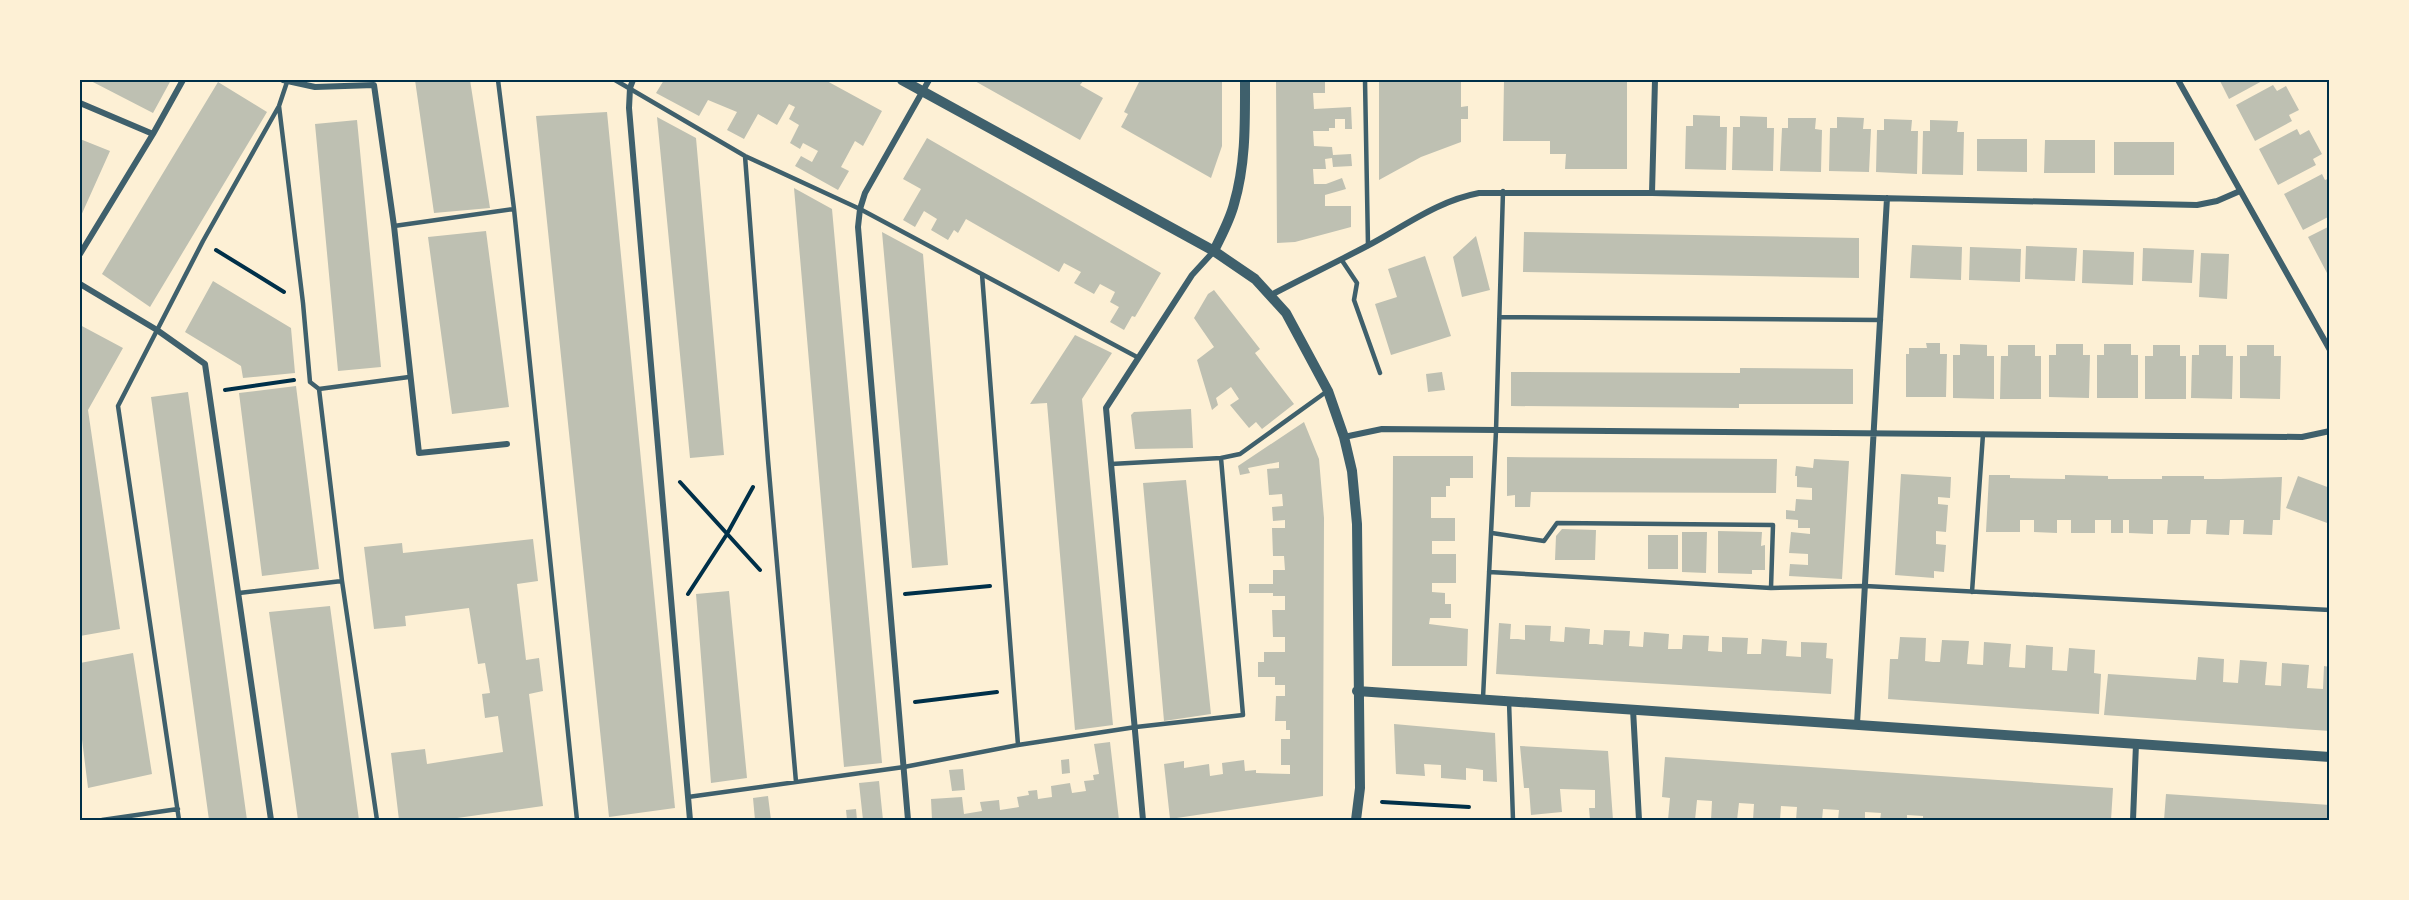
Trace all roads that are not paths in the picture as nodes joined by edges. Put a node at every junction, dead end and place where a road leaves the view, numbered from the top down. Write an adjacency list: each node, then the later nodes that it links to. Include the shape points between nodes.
1 (183, 80): 16 (street)
2 (498, 80): 22 (lane)
3 (615, 80): 12 (lane)
4 (633, 80): 12 (street)
5 (902, 80): 13 (street)
6 (929, 80): 13 (street)
7 (1245, 80): 26 (street, via 1241,178)
8 (1365, 80): 25 (lane)
9 (1655, 80): 20 (street)
10 (2178, 80): 18 (street)
11 (284, 81): 15 (lane); 24 (street, via 315,87 374,85)
12 (630, 88): 17 (lane); 68 (street)
13 (922, 91): 23 (street, via 865,193); 26 (street)
14 (80, 104): 16 (street)
15 (279, 106): 34 (lane); 39 (lane, via 310,382)
16 (153, 134): 27 (street)
17 (745, 156): 23 (lane); 67 (lane)
18 (2240, 190): 21 (street, via 2217,201 2197,204); 35 (street)
19 (1503, 191): 20 (street); 25 (street, via 1458,197 1435,206); 32 (lane)
20 (1652, 193): 21 (street)
21 (1887, 198): 33 (street)
22 (514, 209): 24 (lane); 74 (lane)
23 (860, 209): 29 (lane); 66 (street, via 859,239)
24 (394, 226): 38 (street)
25 (1368, 246): 28 (street)
26 (1214, 251): 31 (street); 36 (street, via 1192,275)
27 (80, 254)
28 (1341, 259): 31 (street); 37 (lane, via 1357,284 1354,300)
29 (982, 274): 36 (lane); 64 (lane)
30 (80, 284): 34 (street)
31 (1271, 295): 40 (street, via 1300,336)
32 (1500, 317): 33 (lane); 42 (lane)
33 (1881, 320): 43 (street)
34 (157, 330): 55 (street, via 206,364); 69 (lane, via 118,406)
35 (2330, 350)
36 (1137, 357): 48 (street, via 1106,408)
37 (1380, 373)
38 (409, 377): 39 (lane); 46 (street, via 419,453)
39 (319, 389): 51 (lane)
40 (1328, 391): 45 (street); 47 (lane, via 1240,454)
41 (2330, 431): 44 (street, via 2302,436)
42 (1496, 432): 43 (street); 45 (street, via 1382,429); 49 (lane)
43 (1875, 433): 44 (street); 52 (street)
44 (1983, 434): 54 (lane)
45 (1344, 437): 57 (street, via 1356,514)
46 (507, 444)
47 (1221, 458): 48 (lane); 62 (lane, via 1243,715)
48 (1111, 464): 62 (street)
49 (1492, 533): 50 (lane); 53 (lane, via 1544,541 1557,523 1773,525)
50 (1490, 572): 53 (lane); 58 (lane)
51 (342, 581): 55 (lane); 73 (lane)
52 (1865, 586): 53 (lane); 54 (lane); 61 (street)
53 (1771, 588)
54 (1972, 592): 56 (lane)
55 (239, 593): 72 (street)
56 (2330, 610)
57 (1358, 691): 58 (street); 78 (street, via 1360,788)
58 (1483, 699): 59 (street)
59 (1509, 701): 60 (street); 79 (lane)
60 (1633, 709): 61 (street); 80 (street)
61 (1857, 724): 63 (street)
62 (1136, 727): 64 (lane); 77 (street)
63 (2136, 744): 65 (street); 81 (street)
64 (1018, 745): 66 (lane)
65 (2330, 757)
66 (904, 767): 67 (lane); 76 (street)
67 (796, 782): 68 (lane)
68 (688, 797): 75 (street)
69 (178, 809): 70 (lane); 71 (lane)
70 (102, 820)
71 (179, 820)
72 (271, 820)
73 (377, 820)
74 (577, 820)
75 (690, 820)
76 (908, 820)
77 (1143, 820)
78 (1356, 820)
79 (1513, 820)
80 (1639, 820)
81 (2133, 820)

